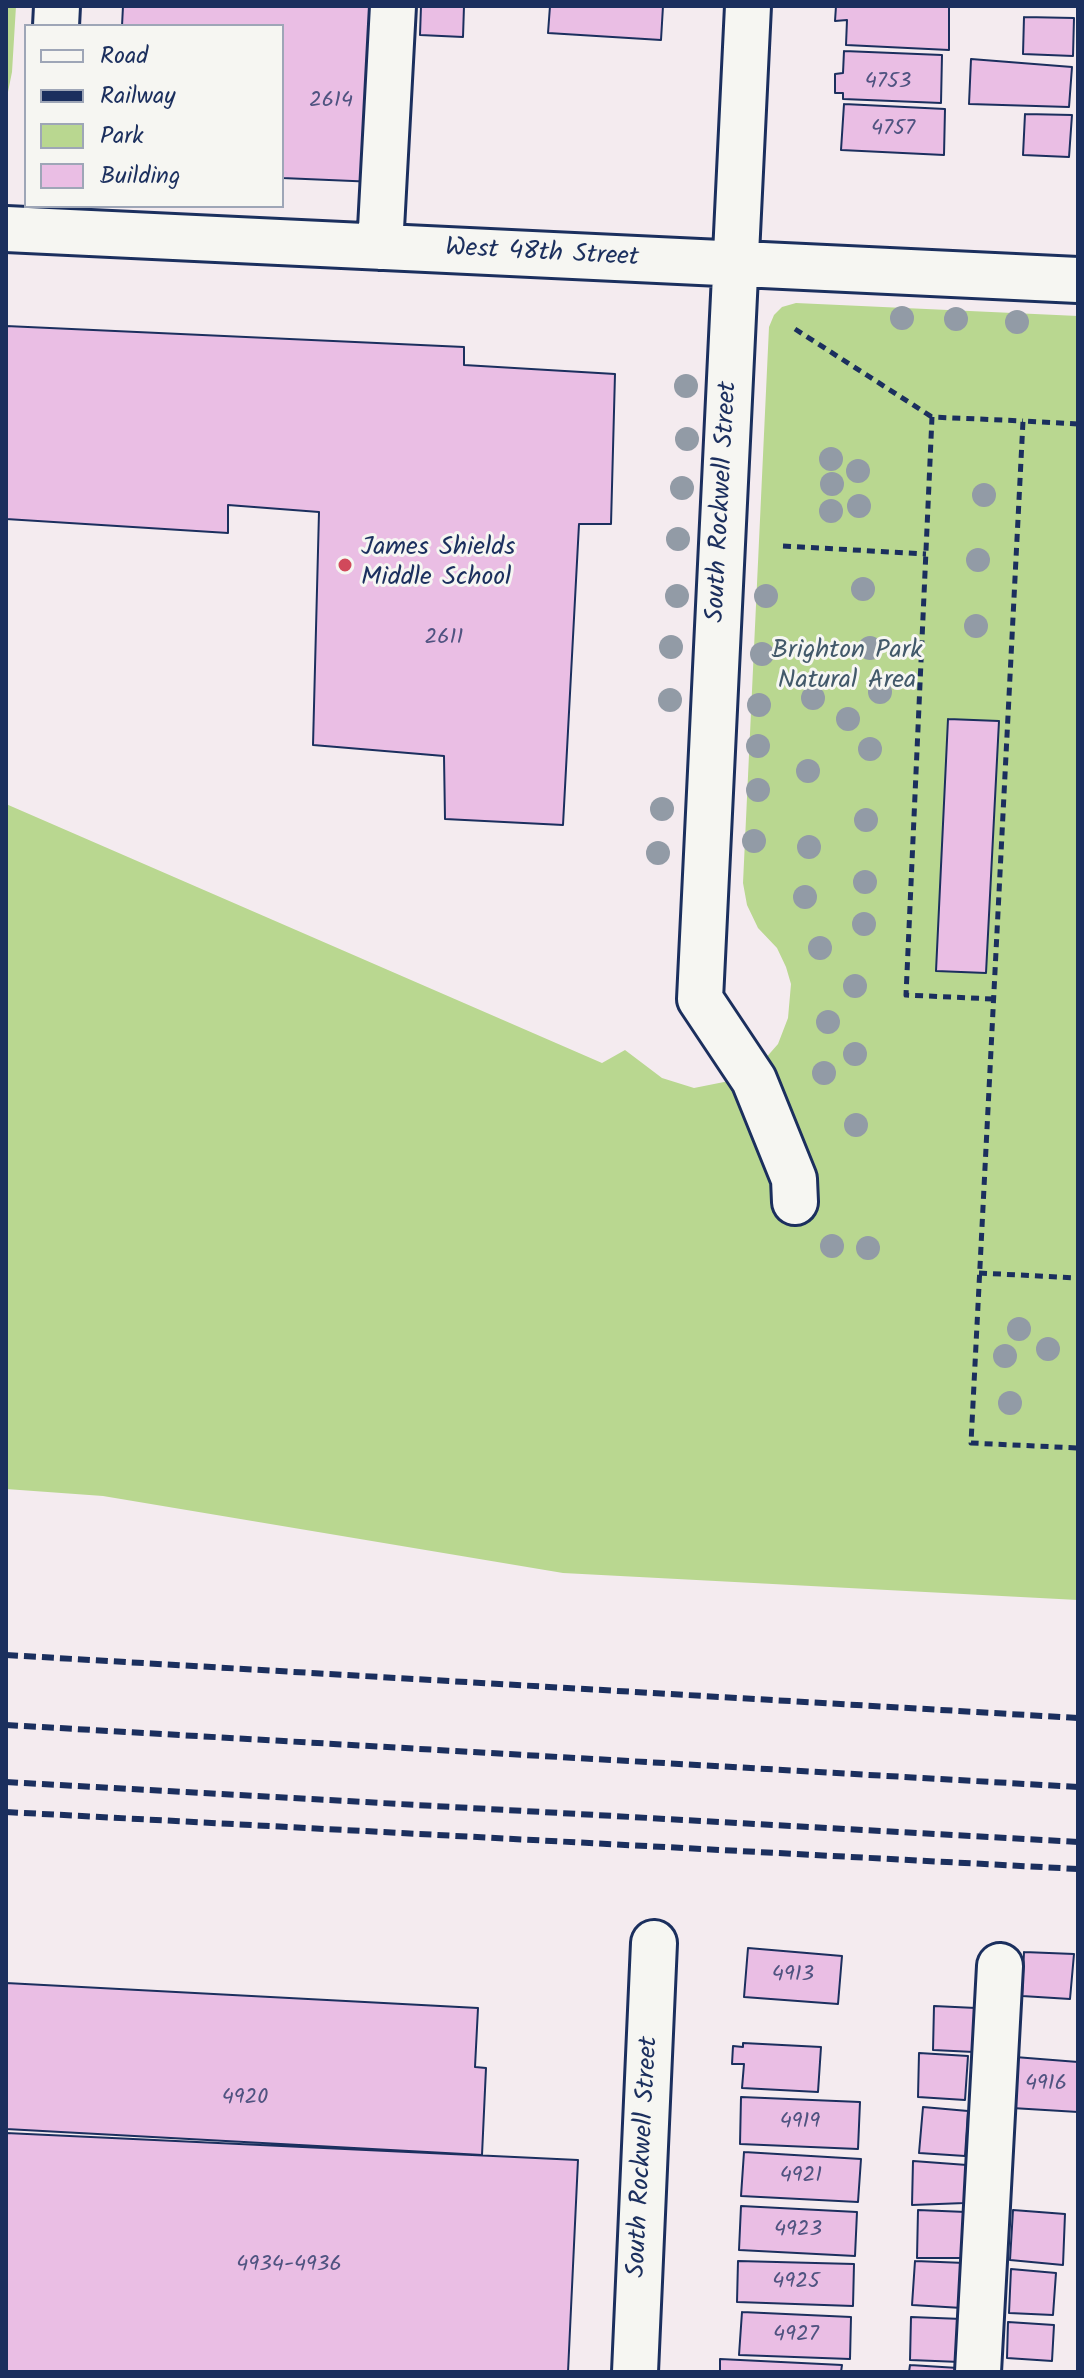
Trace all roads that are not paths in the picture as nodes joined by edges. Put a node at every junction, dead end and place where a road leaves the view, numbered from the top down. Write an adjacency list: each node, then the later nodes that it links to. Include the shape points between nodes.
1 (393, 6): 4 (street)
2 (748, 6): 5 (street, South Rockwell Street)
3 (33, 222): 4 (street, West 48th Street)
4 (380, 247): 5 (street, West 48th Street)
5 (736, 264): 6 (street, West 48th Street); 7 (street, South Rockwell Street, via 700,999 754,1080 794,1179)
6 (1078, 280)
7 (795, 1202)
8 (654, 1943): 10 (street, South Rockwell Street)
9 (1000, 1966): 11 (street)
10 (635, 2372)
11 (978, 2372)

